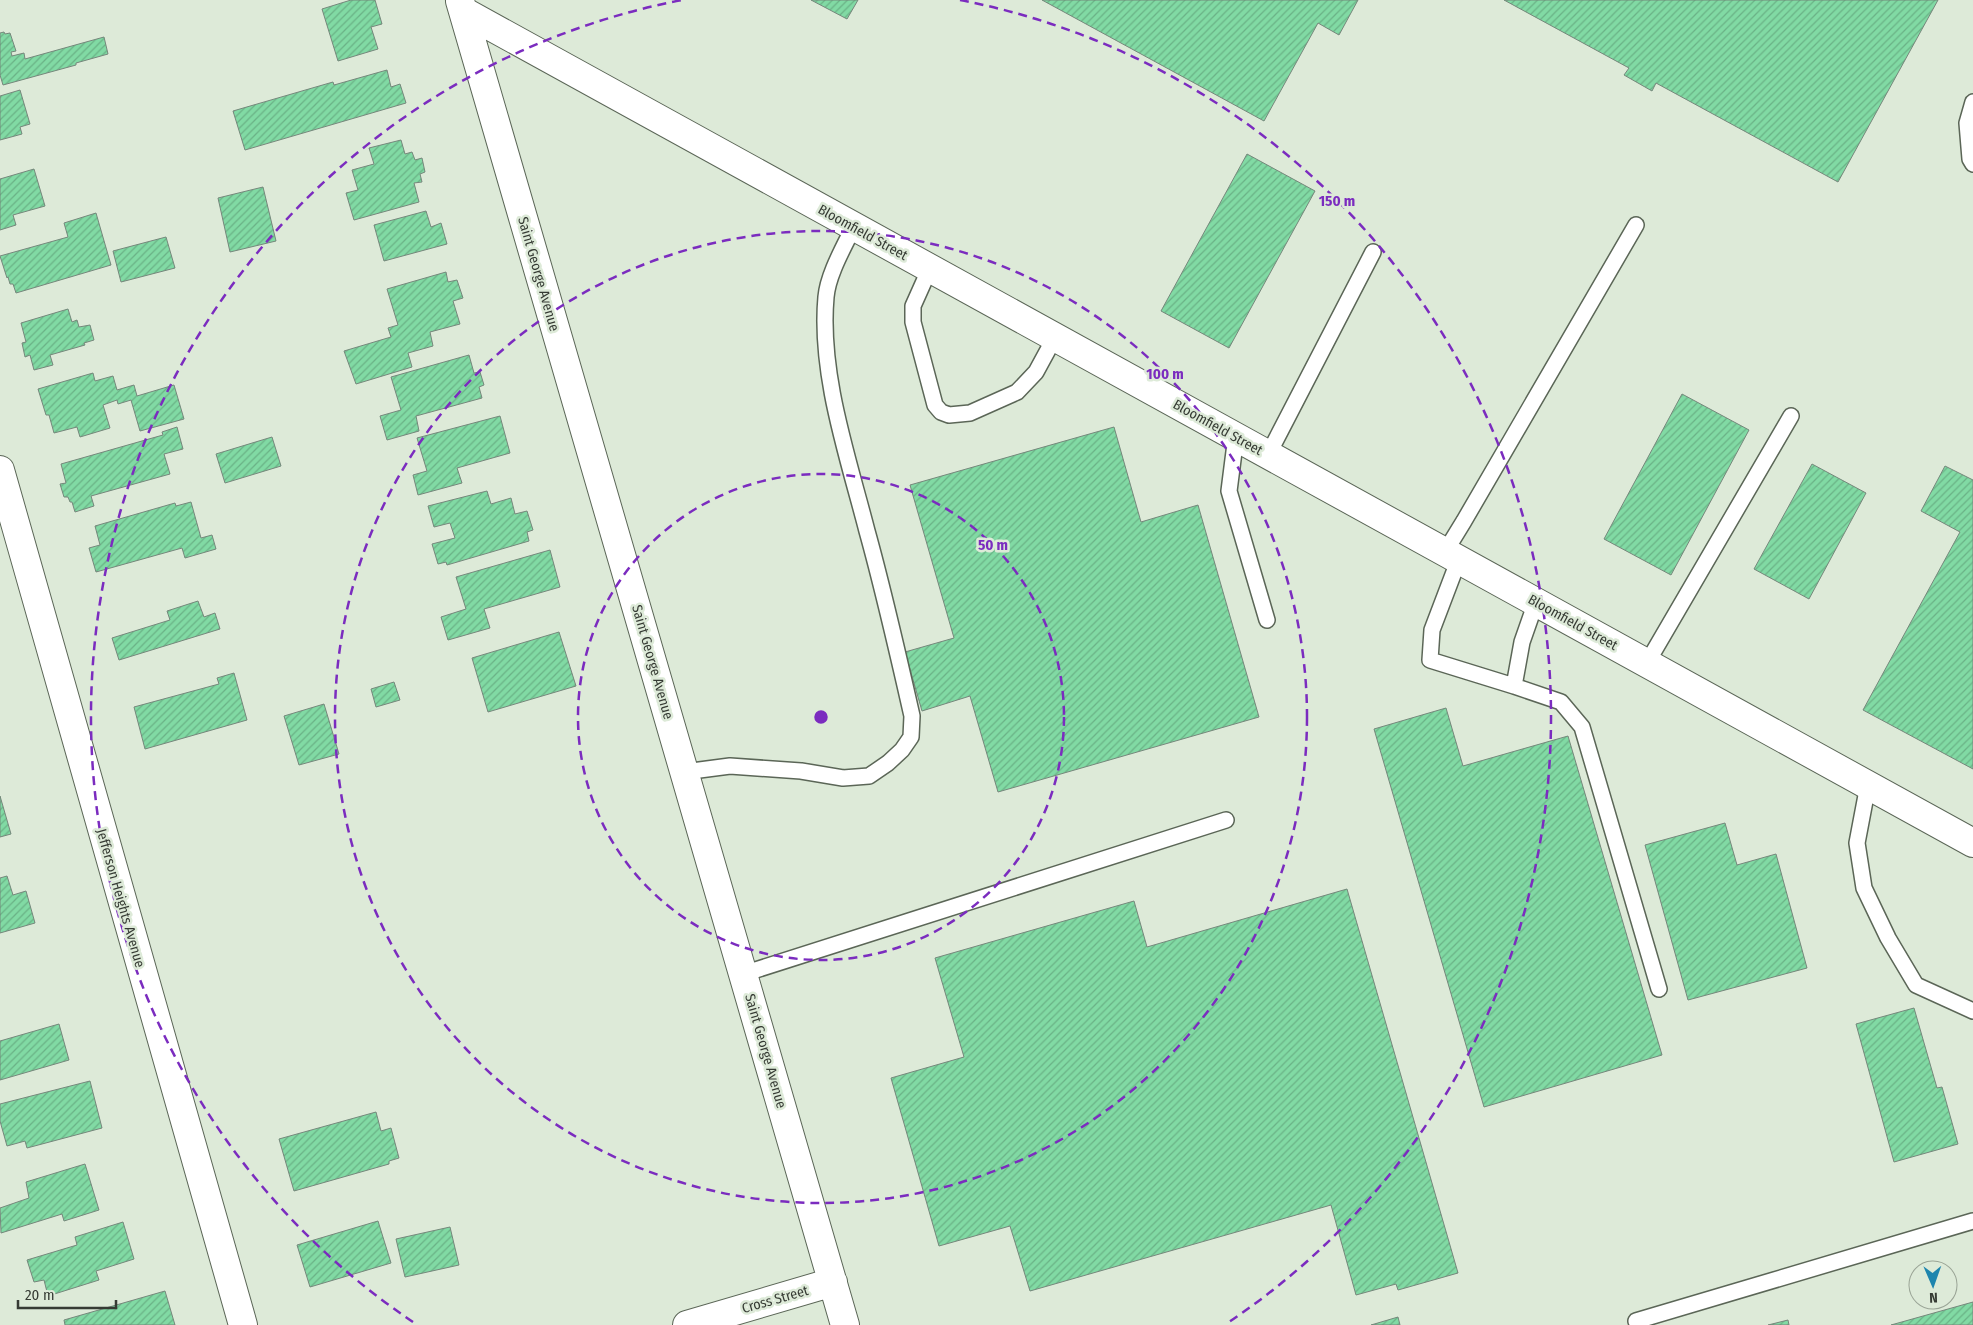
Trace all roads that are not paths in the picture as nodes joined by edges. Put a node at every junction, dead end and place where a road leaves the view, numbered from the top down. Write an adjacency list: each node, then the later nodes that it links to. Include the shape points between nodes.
1 (461, 6): 5 (street, Bloomfield Street); 18 (street, Saint George Avenue)
2 (1973, 102): 3 (lane, via 1967,123)
3 (1973, 164)
4 (1636, 225): 13 (lane, via 1464,521)
5 (854, 226): 7 (street, Bloomfield Street); 18 (lane, via 826,295 825,344 839,423 912,716 911,737 902,750 869,776 843,778 801,771 730,766)
6 (1373, 252): 11 (lane)
7 (930, 268): 8 (street, Bloomfield Street); 8 (lane, via 913,306 913,322 935,405 941,412 970,413 1016,392 1036,372)
8 (1054, 337): 10 (street, Bloomfield Street)
9 (1791, 416): 16 (lane)
10 (1236, 436): 11 (street, Bloomfield Street); 15 (lane, via 1230,491)
11 (1268, 455): 13 (street, Bloomfield Street)
12 (0, 470): 28 (street, Jefferson Heights Avenue)
13 (1452, 555): 14 (street, Bloomfield Street); 17 (lane, via 1432,630 1430,660)
14 (1536, 602): 16 (street, Bloomfield Street); 17 (lane, via 1522,642)
15 (1267, 620)
16 (1647, 663): 19 (street, Bloomfield Street)
17 (1514, 686): 23 (lane, via 1561,702 1582,728)
18 (684, 772): 22 (street, Saint George Avenue)
19 (1868, 785): 21 (street, Bloomfield Street); 24 (lane, via 1857,843 1864,888 1916,985)
20 (1226, 820): 22 (lane)
21 (1973, 843)
22 (743, 974): 26 (street, Saint George Avenue)
23 (1659, 989)
24 (1973, 1011)
25 (1973, 1221): 27 (lane)
26 (833, 1282): 29 (street, Cross Street); 30 (street, Saint George Avenue)
27 (1636, 1321)
28 (243, 1325)
29 (687, 1325)
30 (845, 1325)

